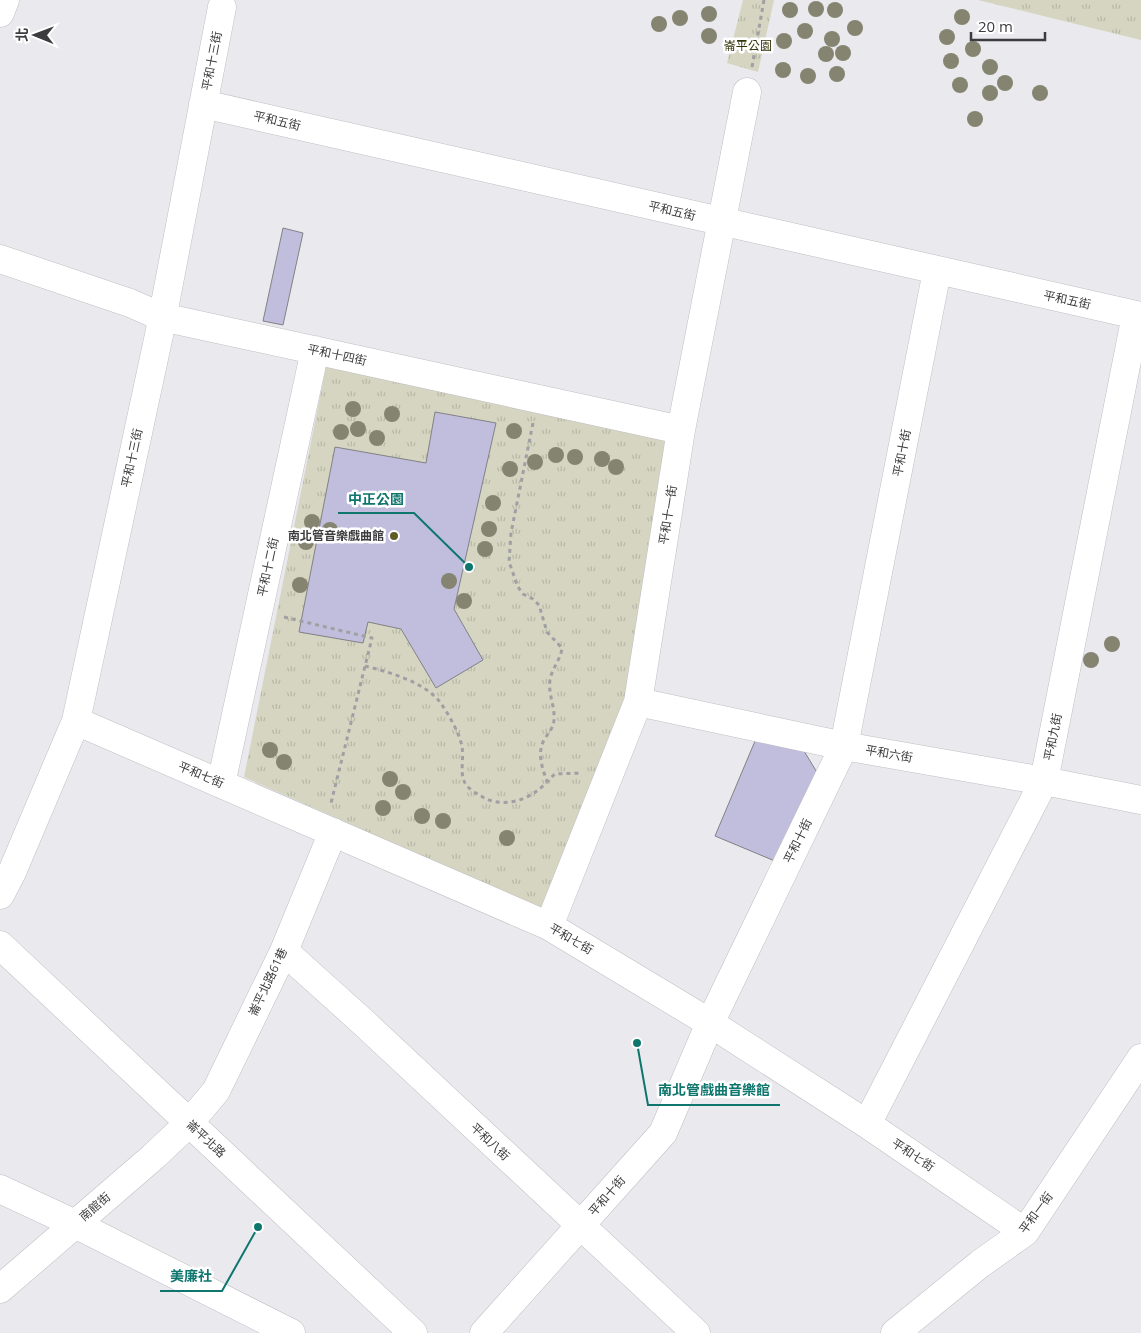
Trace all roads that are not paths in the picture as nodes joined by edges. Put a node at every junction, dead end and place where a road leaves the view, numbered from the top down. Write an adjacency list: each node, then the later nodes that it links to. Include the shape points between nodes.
1 (5, 0): 3 (street)
2 (222, 7): 5 (street, 平和十三街)
3 (0, 13)
4 (747, 92): 6 (street, 平和十一街)
5 (203, 104): 6 (street, 平和五街); 10 (street, 平和十三街)
6 (722, 222): 8 (street, 平和五街); 12 (street, 平和十一街)
7 (0, 259): 10 (street, 平和十四街)
8 (937, 271): 9 (street, 平和五街); 15 (street, 平和十街)
9 (1139, 316): 16 (street, 平和九街)
10 (162, 317): 11 (street, 平和十四街); 14 (street, 平和十三街)
11 (315, 350): 12 (street, 平和十四街); 17 (street, 平和十二街)
12 (681, 430): 13 (street, 平和十一街)
13 (638, 702): 15 (street, 平和六街); 21 (street, 平和十一街)
14 (76, 721): 17 (street, 平和七街); 20 (street, 平和十三街)
15 (844, 746): 16 (street, 平和六街); 24 (street, 平和十街)
16 (1044, 781): 18 (street, 平和六街); 27 (street, 平和九街)
17 (221, 784): 19 (street, 平和七街)
18 (1141, 800)
19 (336, 819): 21 (street, 平和七街); 23 (street, 崙平北路61巷)
20 (0, 895)
21 (549, 926): 24 (street, 平和七街)
22 (0, 945): 26 (street, 崙平北路)
23 (284, 951): 26 (street, 崙平北路61巷, via 216,1091); 30 (street, 平和八街)
24 (710, 1023): 27 (street, 平和七街); 30 (street, 平和十街, via 663,1133)
25 (1141, 1058): 31 (street, 平和一街)
26 (189, 1123): 29 (street, 南館街); 34 (street, 崙平北路)
27 (868, 1124): 31 (street, 平和七街)
28 (0, 1189): 29 (street)
29 (75, 1224): 32 (street, 南館街); 33 (street)
30 (580, 1226): 35 (street, 平和十街); 36 (street, 平和八街)
31 (1026, 1232): 37 (street, 平和一街, via 980,1264)
32 (0, 1289)
33 (291, 1333)
34 (413, 1333)
35 (484, 1333)
36 (696, 1333)
37 (895, 1333)

